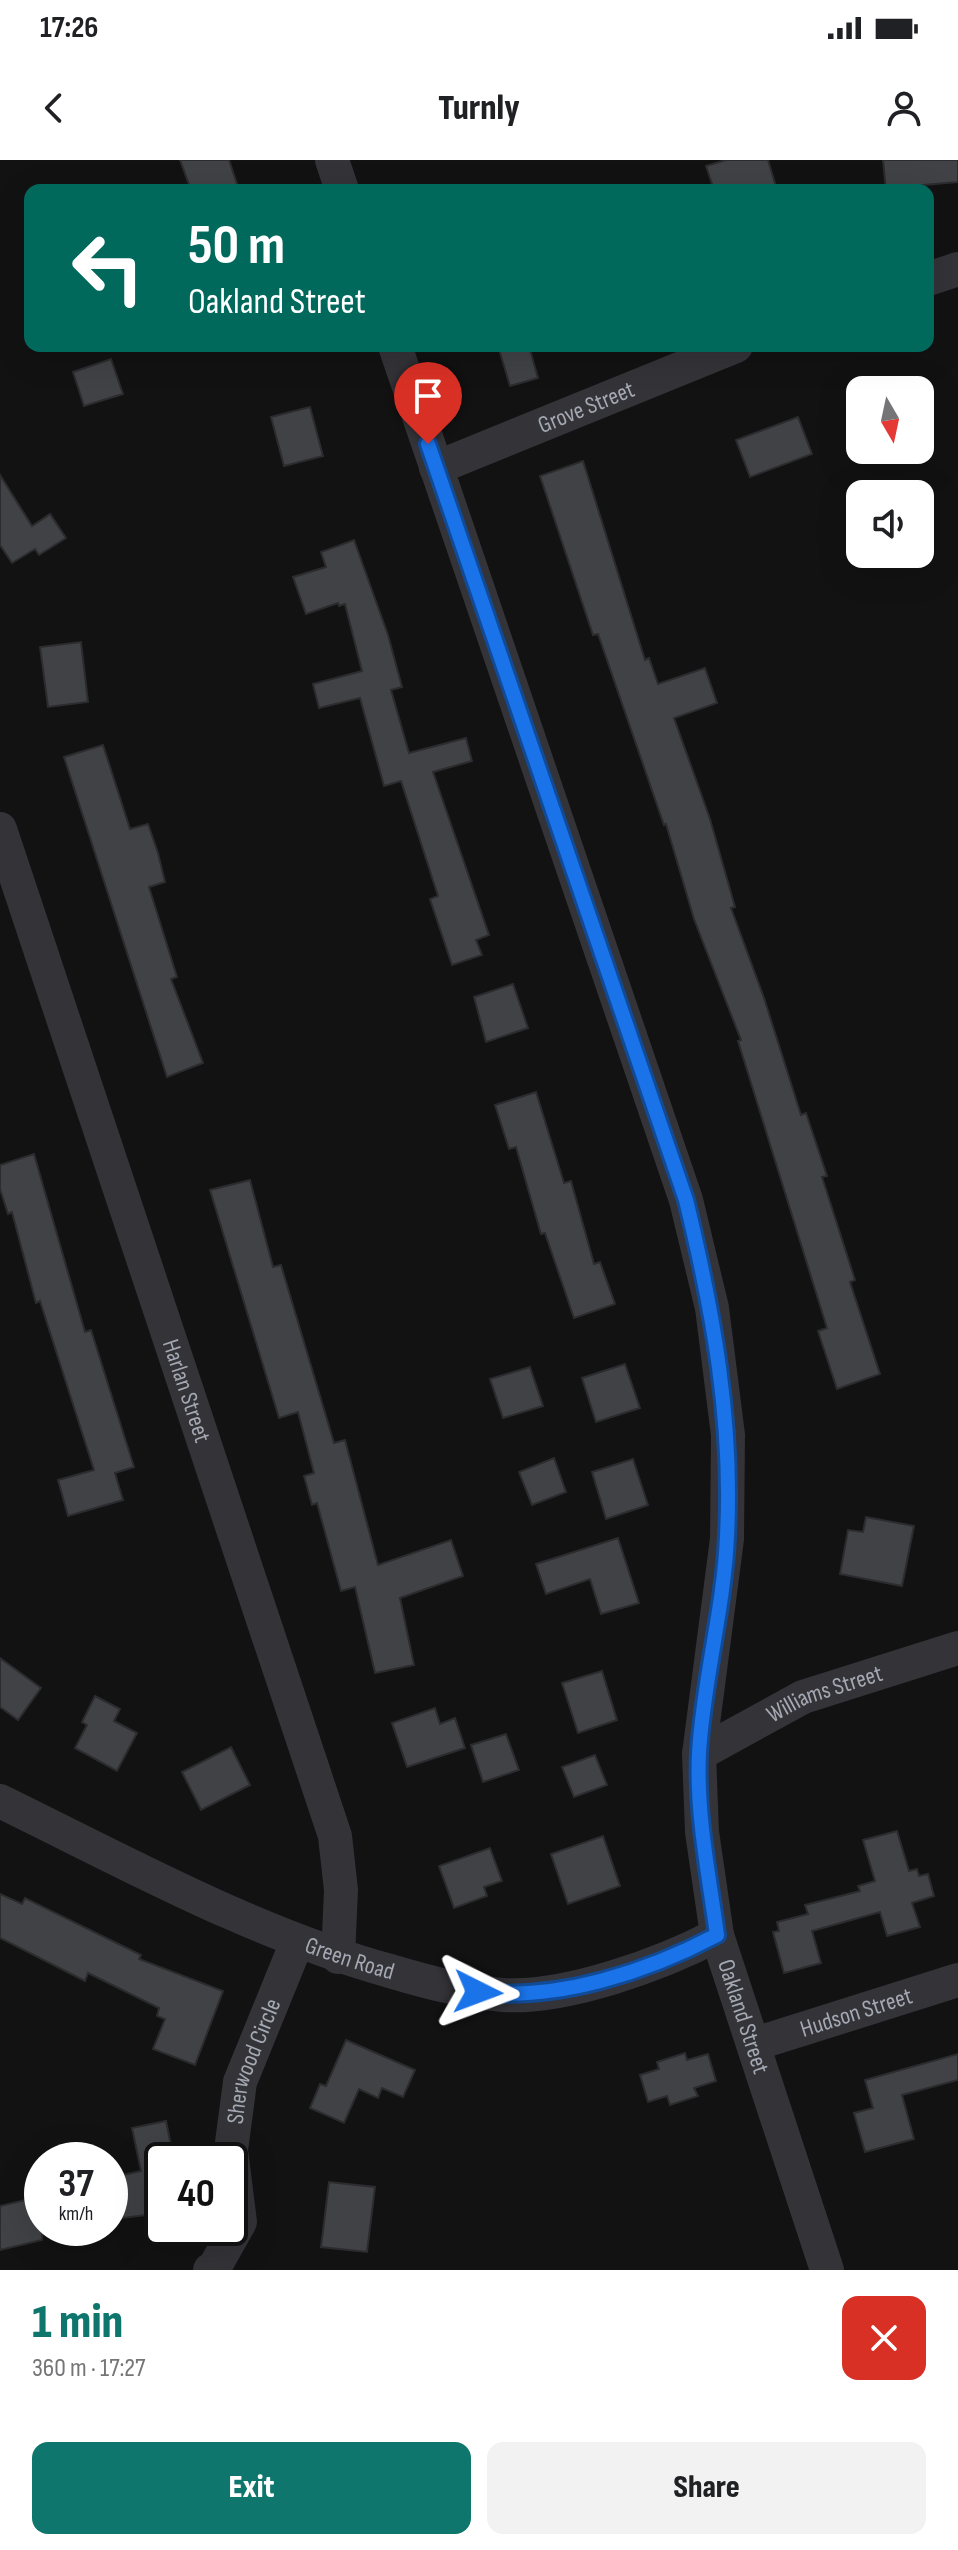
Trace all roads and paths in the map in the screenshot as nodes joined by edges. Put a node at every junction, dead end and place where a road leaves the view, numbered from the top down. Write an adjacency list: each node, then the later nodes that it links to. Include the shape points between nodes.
1 (332, 160): 2 (street)
2 (340, 184)
3 (958, 269): 4 (street)
4 (934, 277)
5 (397, 352): 7 (street, Oakland Street)
6 (721, 352): 7 (street, Grove Street)
7 (436, 468): 10 (street, Oakland Street, via 686,1200 712,1308 728,1435 727,1539)
8 (0, 829): 14 (street, Harlan Street, via 335,1836 341,1890)
9 (958, 1648): 10 (street, Williams Street, via 803,1697)
10 (699, 1754): 12 (street, Oakland Street, via 702,1832)
11 (0, 1801): 13 (street, Green Road)
12 (717, 1935): 14 (street, Green Road, via 670,1959 560,1990 505,1995 450,1988); 16 (street, Oakland Street)
13 (297, 1942): 14 (street, Green Road); 17 (street, Sherwood Circle, via 240,2082 231,2150 240,2222)
14 (338, 1957)
15 (958, 1980): 16 (street, Hudson Street)
16 (755, 2044): 18 (street, Oakland Street)
17 (210, 2270)
18 (827, 2270)

